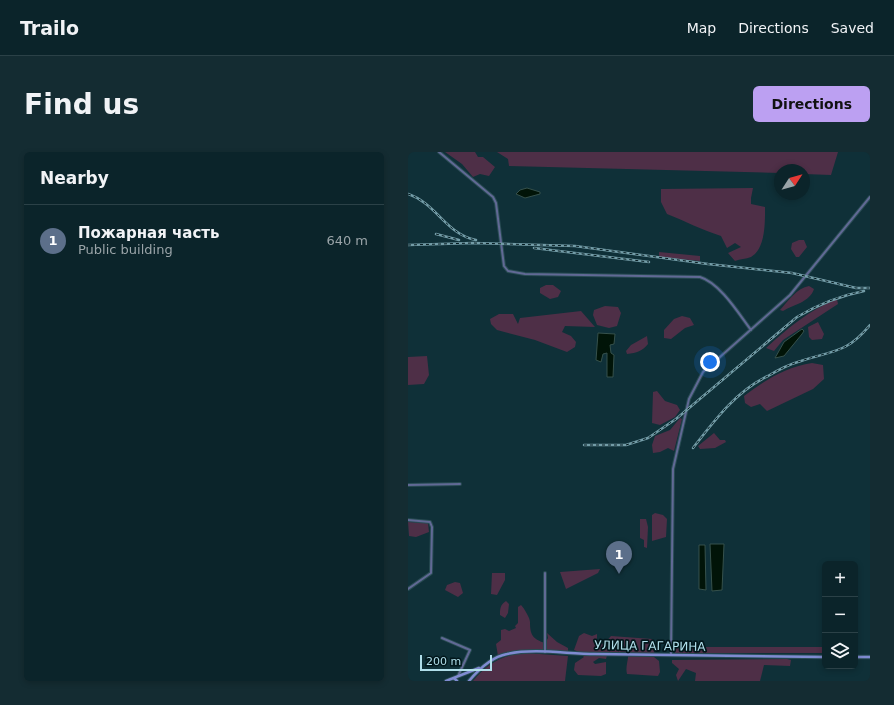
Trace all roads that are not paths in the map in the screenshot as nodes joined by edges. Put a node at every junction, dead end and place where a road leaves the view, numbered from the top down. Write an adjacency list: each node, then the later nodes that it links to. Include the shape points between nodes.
1 (439, 152): 3 (street, via 493,197 496,203 504,266 508,271 525,274 700,278 708,280 720,291)
2 (870, 197): 3 (street, via 790,295)
3 (751, 330): 11 (street, via 703,372 683,420 673,469)
4 (460, 484): 5 (street)
5 (408, 485)
6 (408, 520): 8 (street, via 430,522 432,573)
7 (546, 572): 10 (street)
8 (408, 589)
9 (442, 638): 16 (street, via 470,650)
10 (545, 653): 11 (main road, УЛИЦА ГАГАРИНА); 15 (main road, УЛИЦА ГАГАРИНА, via 507,654)
11 (671, 655): 12 (main road, УЛИЦА ГАГАРИНА)
12 (822, 656)
13 (858, 657): 14 (main road)
14 (870, 657)
15 (480, 668): 16 (main road, УЛИЦА ГАГАРИНА); 20 (main road, УЛИЦА ГАГАРИНА)
16 (458, 677): 17 (main road, УЛИЦА ГАГАРИНА)
17 (454, 678): 18 (main road, УЛИЦА ГАГАРИНА); 19 (main road)
18 (446, 681)
19 (457, 681)
20 (469, 681)

